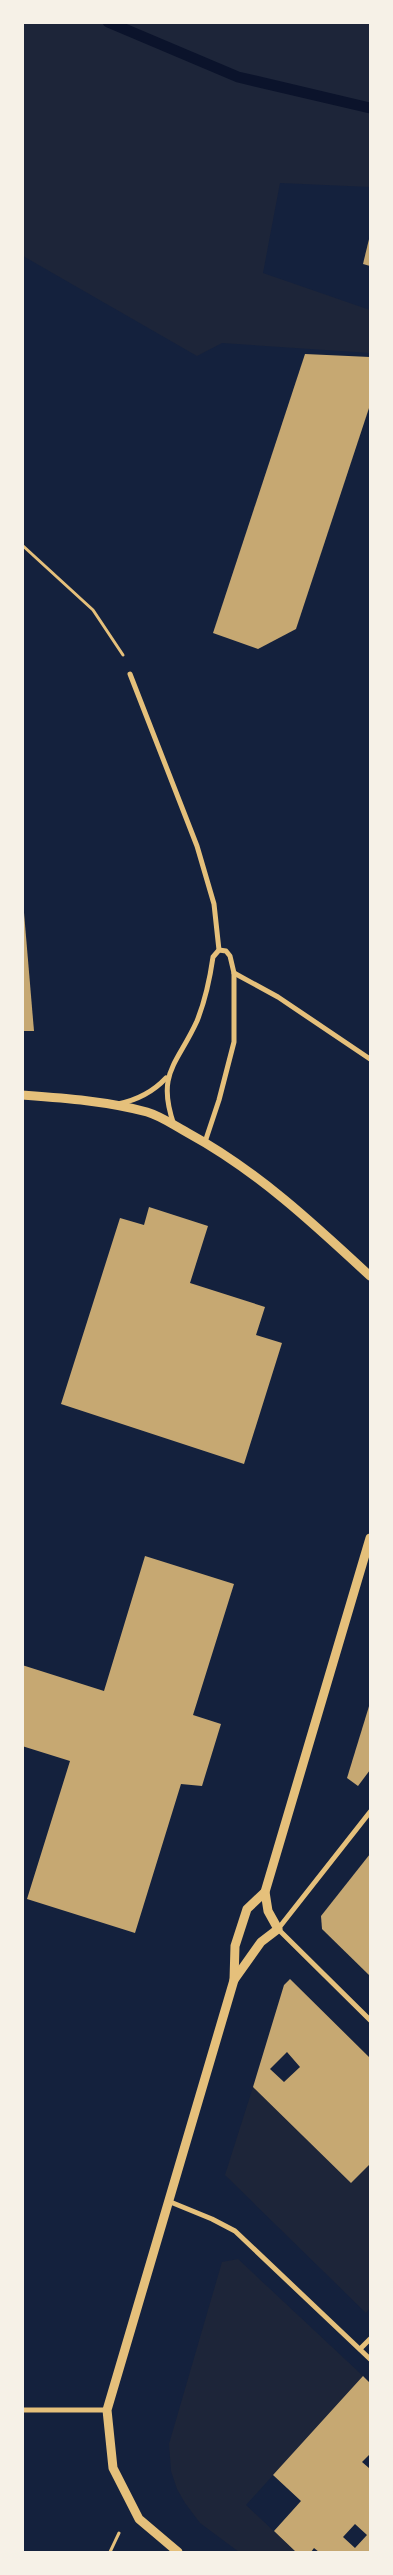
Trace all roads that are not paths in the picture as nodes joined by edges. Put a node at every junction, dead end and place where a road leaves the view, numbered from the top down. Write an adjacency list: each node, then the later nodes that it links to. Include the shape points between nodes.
1 (130, 674): 2 (street, via 197,846 214,904)
2 (219, 950): 3 (street, via 230,956); 5 (street, via 213,957 197,1020)
3 (234, 973): 4 (street, via 278,997); 9 (street, via 234,1042 220,1100)
4 (370, 1058)
5 (167, 1077): 7 (street, via 138,1098); 8 (street, via 166,1096)
6 (22, 1095): 7 (street)
7 (112, 1105): 8 (street, via 149,1112)
8 (174, 1126): 9 (street)
9 (205, 1142): 10 (street, via 299,1210)
10 (370, 1276)
11 (370, 1538): 13 (street)
12 (370, 1812): 14 (street)
13 (265, 1892): 14 (street, via 268,1911); 15 (street, via 247,1909 235,1946)
14 (278, 1929): 15 (street, via 261,1942); 16 (street)
15 (234, 1980): 17 (street)
16 (370, 2020)
17 (168, 2201): 19 (street, via 235,2231); 22 (street)
18 (370, 2338): 19 (street)
19 (360, 2349): 20 (street)
20 (370, 2359)
21 (22, 2410): 22 (street)
22 (107, 2410): 23 (street, via 113,2468 140,2519)
23 (178, 2552)

